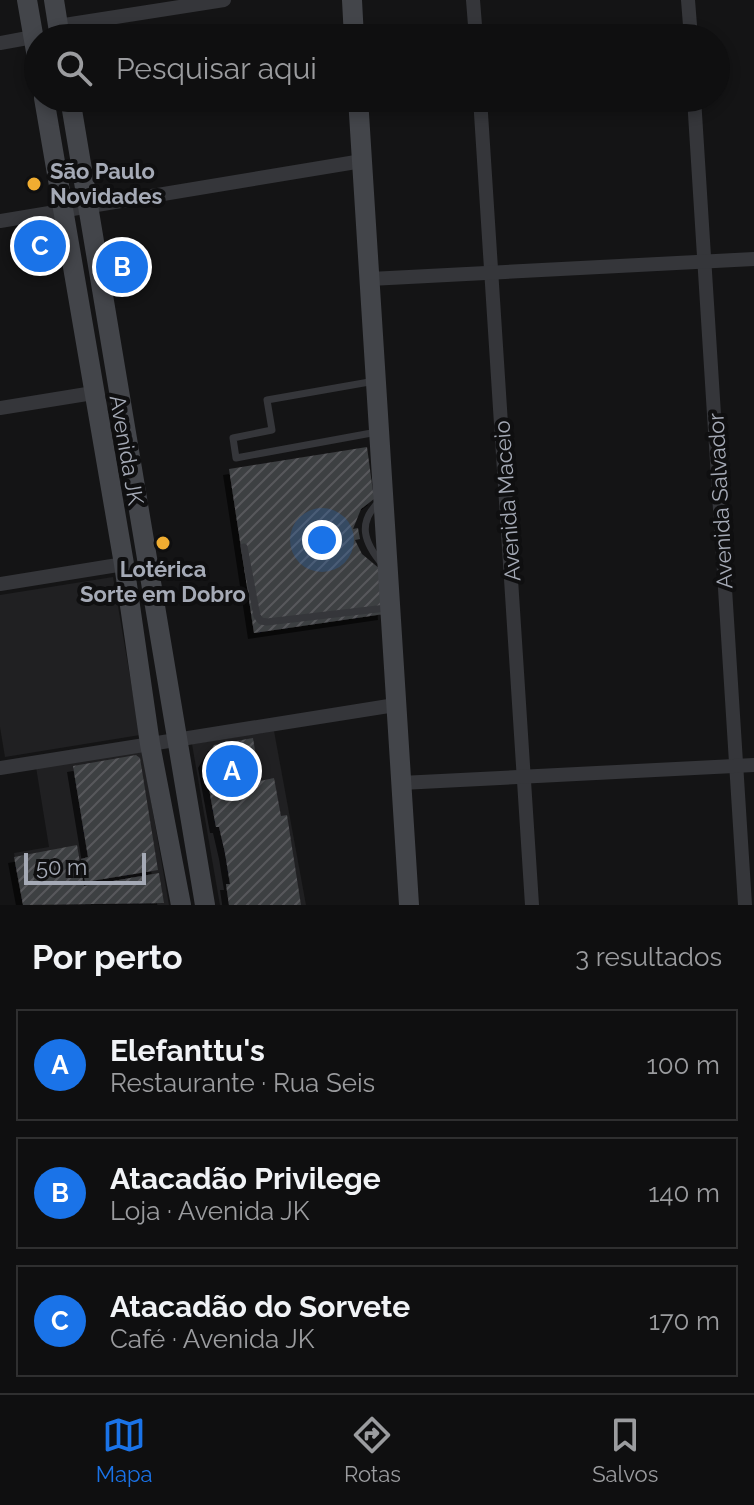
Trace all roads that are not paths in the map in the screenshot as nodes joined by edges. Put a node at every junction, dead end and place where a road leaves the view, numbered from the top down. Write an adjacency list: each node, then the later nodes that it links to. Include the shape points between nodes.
1 (27, 0): 7 (main road)
2 (54, 0): 8 (main road)
3 (224, 0): 9 (street)
4 (352, 0): 10 (main road)
5 (473, 0): 11 (street)
6 (688, 0): 12 (street)
7 (31, 24)
8 (58, 24)
9 (100, 24)
10 (353, 24)
11 (475, 24)
12 (690, 24)
13 (24, 39): 14 (street)
14 (0, 43)
15 (46, 112): 22 (main road, Avenida JK)
16 (72, 112): 21 (main road, Avenida JK)
17 (359, 112): 20 (main road)
18 (481, 112): 26 (street, Avenida Maceio)
19 (695, 112): 25 (street, Avenida Salvador)
20 (362, 161): 21 (street); 27 (main road)
21 (88, 206): 22 (street); 37 (main road, Avenida JK)
22 (64, 210): 23 (street); 29 (main road, Avenida JK)
23 (0, 221)
24 (754, 259): 25 (street)
25 (705, 261): 26 (street); 40 (street, Avenida Salvador)
26 (493, 273): 27 (street); 42 (street, Avenida Maceio)
27 (370, 279): 28 (main road)
28 (376, 381): 31 (main road); 31 (lane, via 267,400 272,430 233,438 236,458)
29 (93, 393): 30 (street); 33 (main road, Avenida JK)
30 (0, 408)
31 (379, 432): 35 (main road)
32 (244, 547): 35 (lane, via 261,621)
33 (124, 564): 34 (street); 38 (main road, Avenida JK)
34 (0, 584)
35 (388, 607): 36 (main road)
36 (395, 705): 37 (street); 43 (main road)
37 (176, 740): 38 (street); 45 (main road, Avenida JK)
38 (150, 744): 41 (street); 44 (main road, Avenida JK)
39 (754, 765): 40 (street)
40 (736, 766): 42 (street); 48 (street, Avenida Salvador)
41 (0, 768)
42 (525, 777): 43 (street); 47 (street, Avenida Maceio)
43 (401, 783): 46 (main road)
44 (181, 905)
45 (205, 905)
46 (409, 905)
47 (532, 905)
48 (745, 905)

